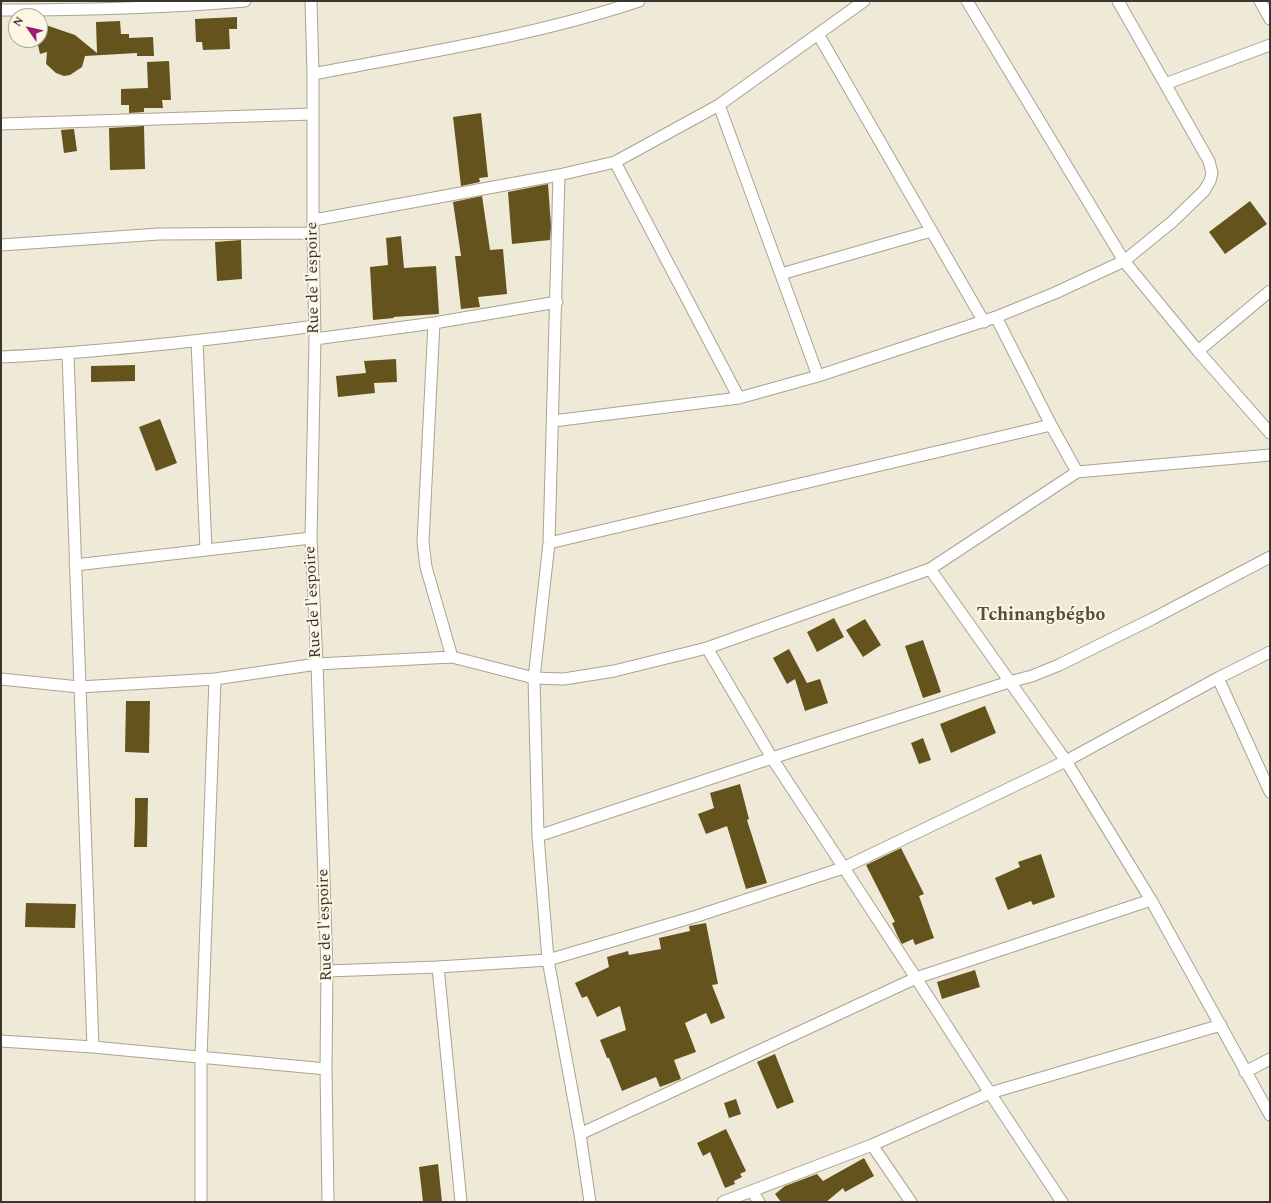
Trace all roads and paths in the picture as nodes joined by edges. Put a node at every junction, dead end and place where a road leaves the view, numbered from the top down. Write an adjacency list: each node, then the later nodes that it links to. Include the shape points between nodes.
1 (246, 1): 8 (street)
2 (311, 1): 14 (street, Rue de l'espoire)
3 (639, 1): 14 (street, via 600,14 499,38)
4 (864, 1): 12 (street)
5 (967, 1): 25 (street)
6 (1118, 1): 15 (street)
7 (1260, 1): 11 (street)
8 (183, 4): 9 (street)
9 (85, 5): 10 (street)
10 (1, 10)
11 (1270, 19)
12 (818, 34): 16 (street); 22 (street)
13 (1270, 45): 15 (street)
14 (313, 74): 17 (street, Rue de l'espoire)
15 (1165, 84): 25 (street, via 1209,161 1212,173 1204,191 1172,222)
16 (719, 105): 19 (street); 26 (street)
17 (313, 114): 18 (street); 21 (street, Rue de l'espoire)
18 (1, 124)
19 (615, 162): 20 (street); 39 (street)
20 (560, 175): 21 (street); 28 (street)
21 (314, 220): 23 (street, Rue de l'espoire)
22 (931, 231): 26 (street); 30 (street)
23 (313, 233): 24 (street, via 159,234); 32 (street, Rue de l'espoire)
24 (1, 245)
25 (1124, 261): 29 (street); 35 (street)
26 (781, 274): 38 (street)
27 (1270, 291): 35 (street)
28 (557, 302): 31 (street); 40 (street)
29 (996, 318): 30 (street); 41 (street)
30 (984, 322): 38 (street)
31 (434, 323): 33 (street); 53 (street, via 423,542 426,567)
32 (315, 326): 33 (street, Rue de l'espoire); 34 (street)
33 (315, 339): 45 (street, Rue de l'espoire)
34 (197, 342): 36 (street); 47 (street)
35 (1198, 351): 42 (street)
36 (68, 354): 37 (street); 49 (street)
37 (1, 357)
38 (818, 376): 39 (street)
39 (739, 398): 40 (street)
40 (553, 421): 46 (street)
41 (1050, 425): 44 (street); 46 (street)
42 (1270, 433)
43 (1270, 455): 44 (street)
44 (1077, 472): 50 (street)
45 (312, 538): 47 (street); 54 (street, Rue de l'espoire)
46 (549, 543): 55 (street)
47 (206, 550): 49 (street)
48 (1270, 557): 59 (street, via 1060,665)
49 (75, 565): 60 (street)
50 (930, 569): 51 (street); 59 (street)
51 (707, 648): 55 (street, via 614,671 564,679); 61 (street)
52 (1270, 652): 56 (street)
53 (452, 657): 54 (street); 55 (street)
54 (317, 664): 58 (street); 69 (street, Rue de l'espoire)
55 (534, 678): 64 (street)
56 (1218, 678): 62 (street); 63 (street)
57 (1, 679): 60 (street)
58 (215, 679): 60 (street); 74 (street)
59 (1009, 682): 61 (street); 62 (street)
60 (79, 687): 73 (street)
61 (772, 758): 64 (street); 65 (street)
62 (1066, 761): 65 (street); 66 (street)
63 (1270, 792)
64 (538, 836): 67 (street)
65 (843, 868): 67 (street, via 697,916); 70 (street)
66 (1151, 900): 70 (street); 71 (street)
67 (548, 960): 68 (street); 80 (street)
68 (438, 967): 69 (street); 85 (street)
69 (327, 971): 76 (street, Rue de l'espoire)
70 (916, 978): 78 (street); 80 (street)
71 (1221, 1025): 77 (street); 78 (street)
72 (1, 1041): 73 (street)
73 (92, 1047): 74 (street)
74 (201, 1058): 76 (street); 83 (street)
75 (1270, 1059): 77 (street)
76 (326, 1069): 84 (street, Rue de l'espoire)
77 (1245, 1072): 79 (street)
78 (990, 1093): 81 (street); 90 (street)
79 (1270, 1115)
80 (580, 1134): 86 (street)
81 (872, 1145): 82 (street); 89 (street)
82 (752, 1191): 87 (street); 88 (street)
83 (201, 1202)
84 (328, 1202)
85 (461, 1202)
86 (590, 1202)
87 (723, 1202)
88 (759, 1202)
89 (911, 1202)
90 (1062, 1202)

